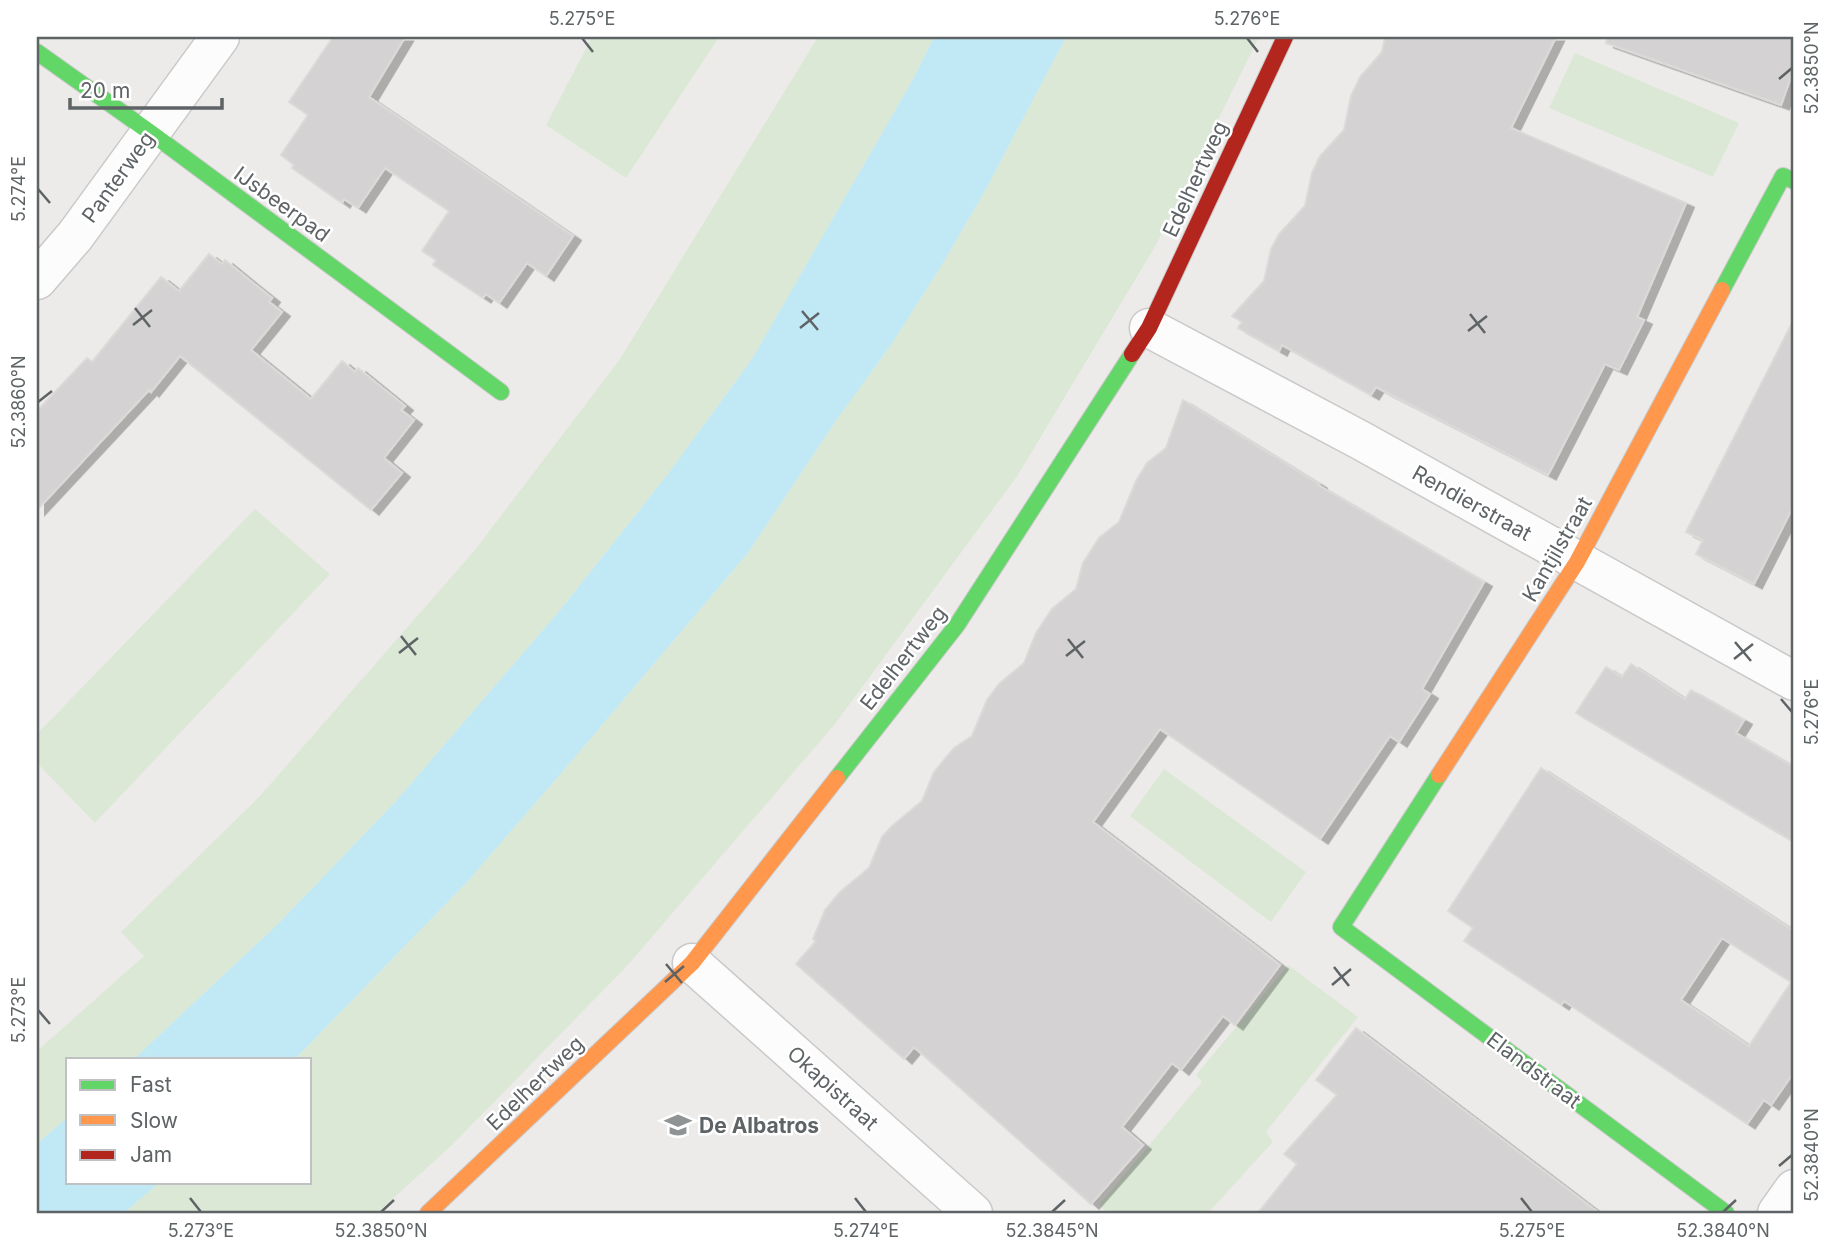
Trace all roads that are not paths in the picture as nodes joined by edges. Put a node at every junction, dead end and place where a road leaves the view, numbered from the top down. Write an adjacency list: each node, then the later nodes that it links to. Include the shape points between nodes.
1 (220, 37): 4 (street, Panterweg)
2 (1285, 37): 7 (street, Edelhertweg)
3 (37, 52): 4 (street, IJsbeerpad)
4 (151, 133): 6 (street, Panterweg); 8 (street, IJsbeerpad)
5 (1788, 178): 9 (street, Kantjilstraat)
6 (37, 280)
7 (1149, 328): 9 (street, Rendierstraat); 12 (street, Edelhertweg, via 957,625)
8 (501, 392)
9 (1577, 562): 10 (street, Rendierstraat); 11 (street, Kantjilstraat)
10 (1794, 681)
11 (1341, 928): 15 (street, Elandstraat)
12 (692, 963): 13 (street, Edelhertweg); 14 (street, Okapistraat)
13 (428, 1213)
14 (973, 1213)
15 (1726, 1213)

